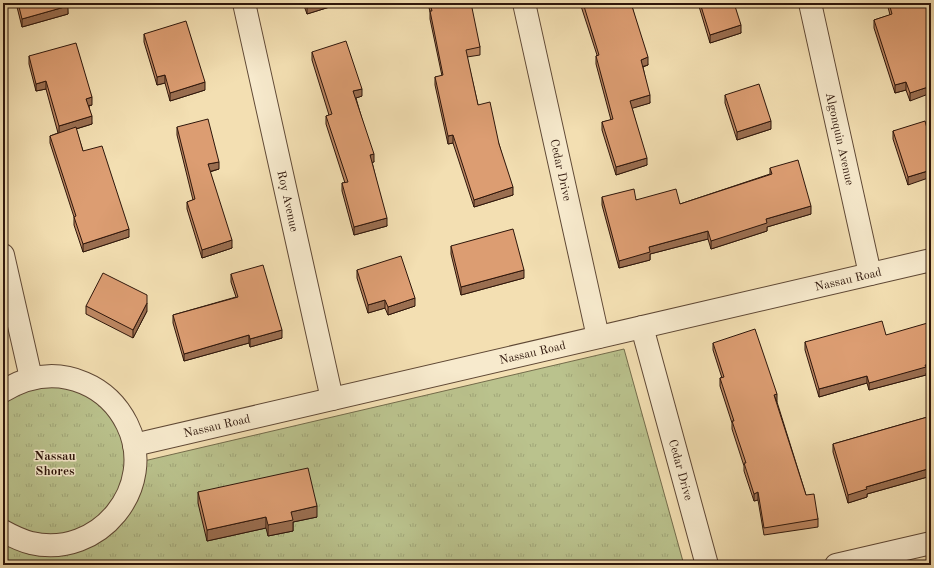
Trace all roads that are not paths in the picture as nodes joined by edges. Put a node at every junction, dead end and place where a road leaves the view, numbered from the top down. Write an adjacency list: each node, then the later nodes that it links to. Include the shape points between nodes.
1 (244, 3): 11 (street, Roy Avenue)
2 (524, 3): 8 (street, Cedar Drive)
3 (810, 3): 6 (street, Algonquin Avenue)
4 (3, 255): 9 (street)
5 (931, 260): 6 (street, Nassau Road)
6 (870, 274): 7 (street, Nassau Road)
7 (642, 327): 8 (street, Nassau Road); 15 (street, Cedar Drive)
8 (598, 338): 11 (street, Nassau Road)
9 (31, 378): 10 (street); 12 (street, via 61,377 76,380 96,390 114,404 123,417)
10 (3, 391)
11 (332, 399): 12 (street, Nassau Road)
12 (134, 445): 13 (street, via 134,472 125,501 111,520 92,534 78,541 46,545 31,543)
13 (3, 531)
14 (931, 543): 16 (street)
15 (707, 565)
16 (836, 565)

